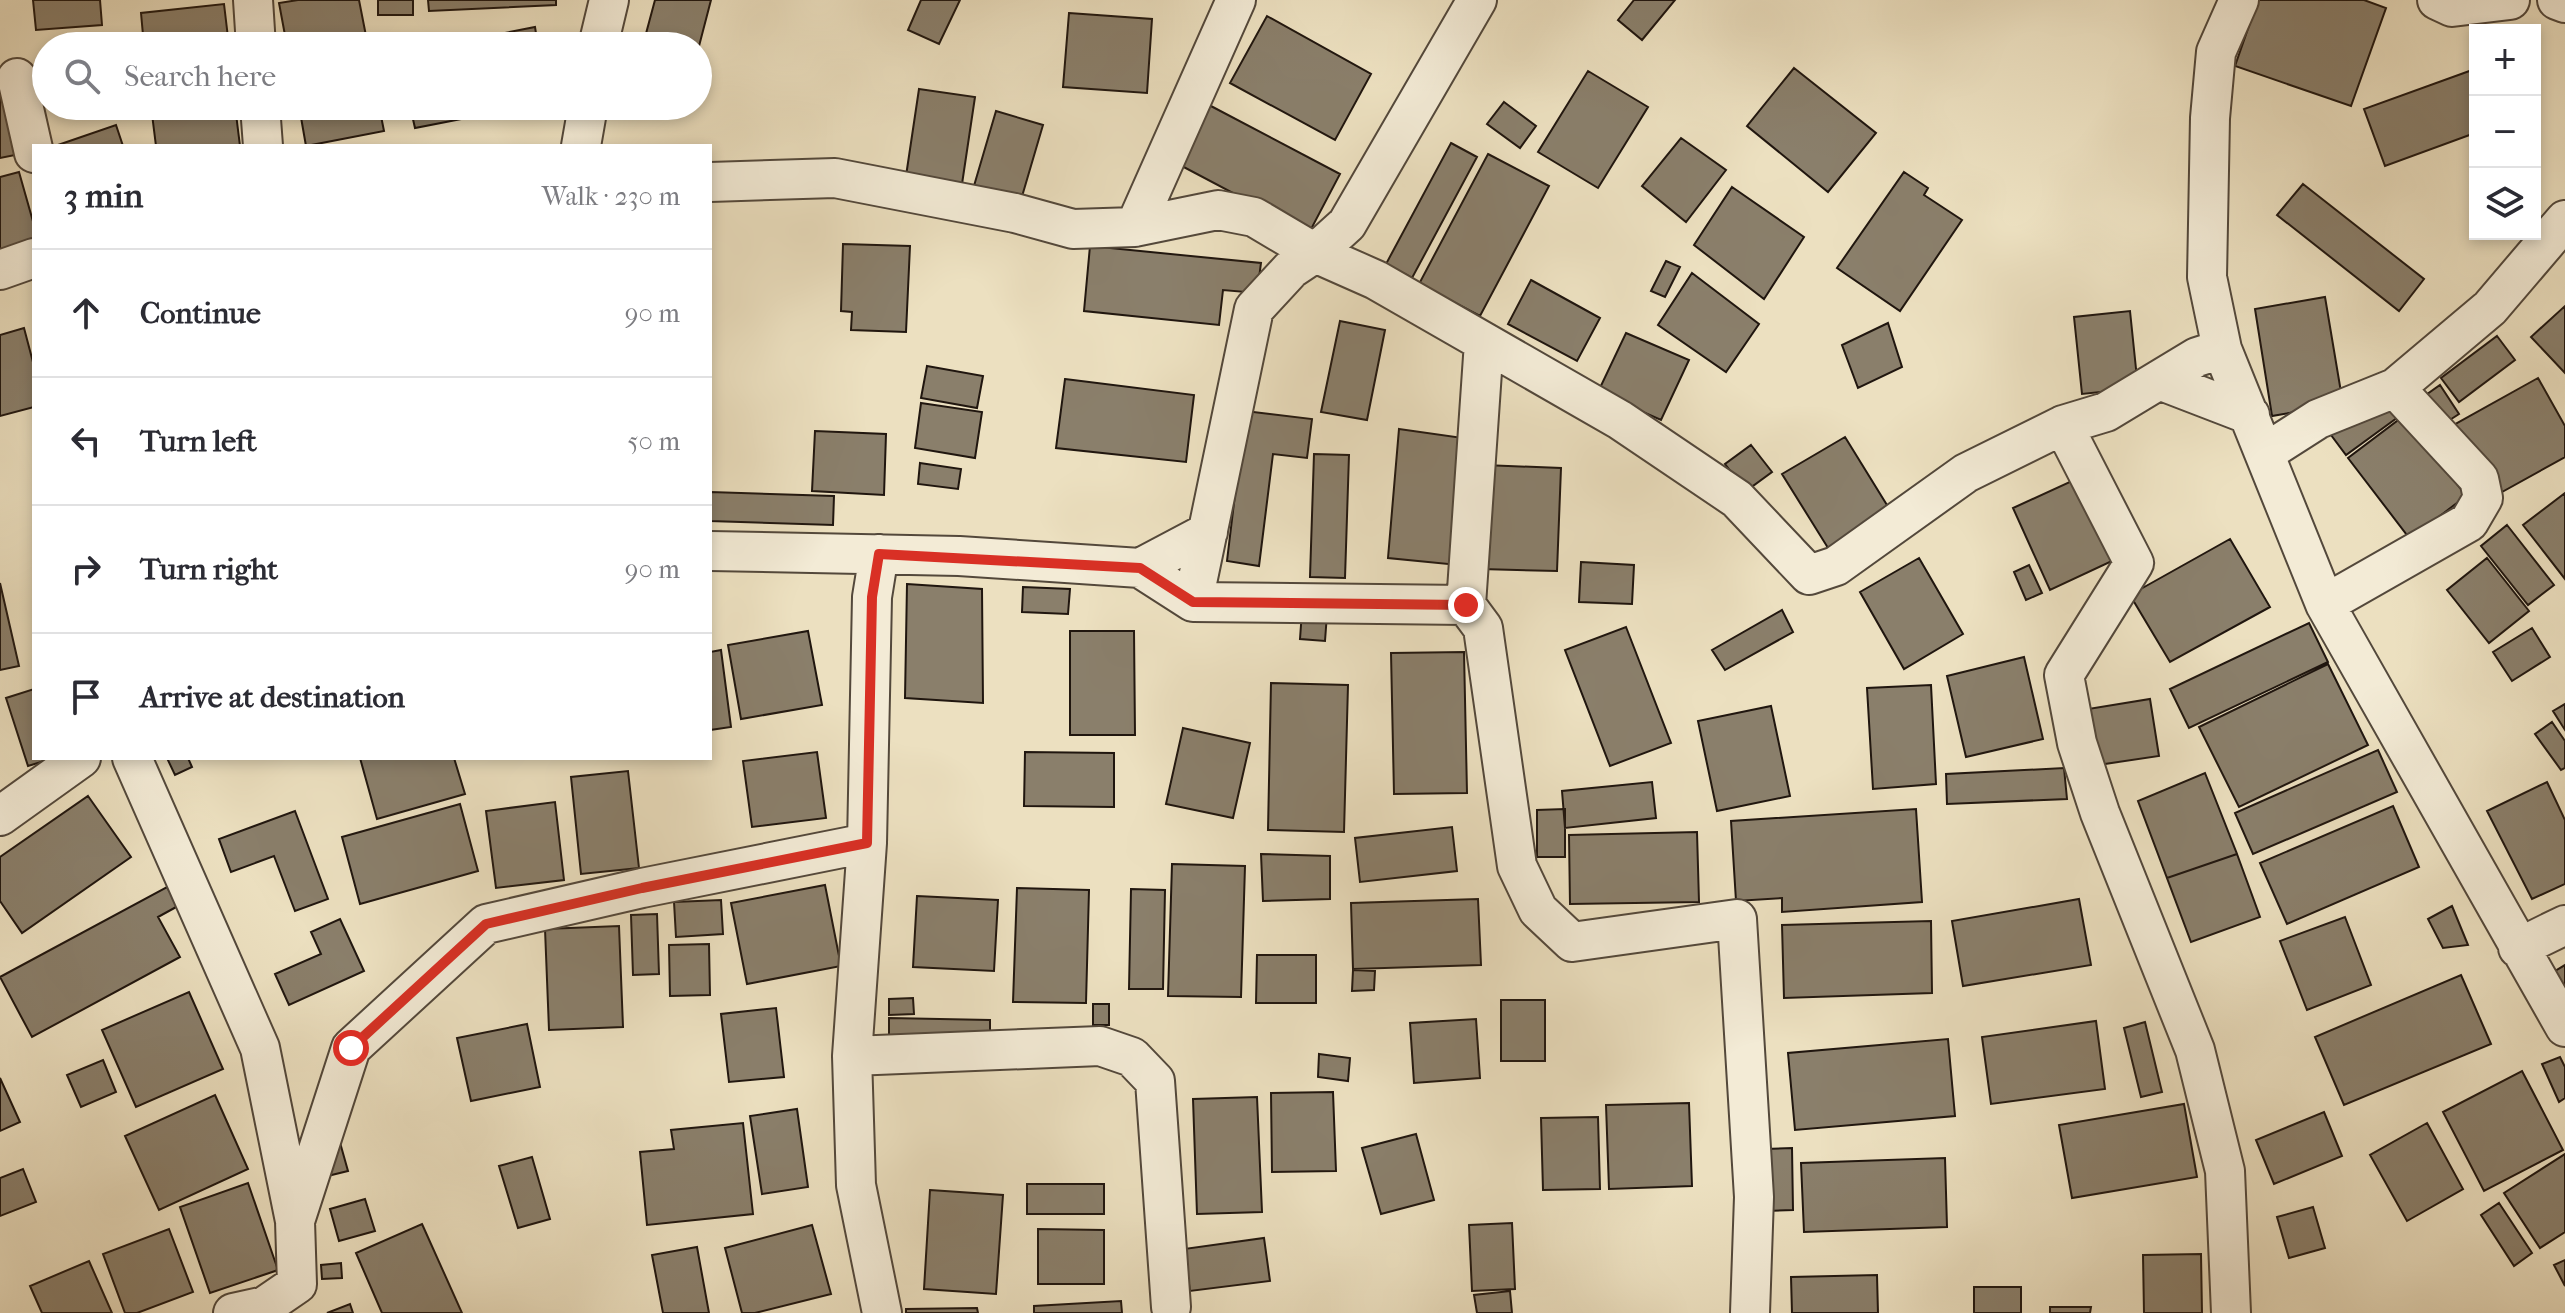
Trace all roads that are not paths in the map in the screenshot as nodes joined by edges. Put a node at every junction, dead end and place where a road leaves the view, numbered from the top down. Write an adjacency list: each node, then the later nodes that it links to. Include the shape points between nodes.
1 (253, 0): 10 (street)
2 (609, 0): 11 (street)
3 (1236, 0): 21 (street)
4 (1477, 0): 20 (street)
5 (2239, 0): 27 (street, via 2216,52 2210,118 2207,277)
6 (2510, 0): 8 (street)
7 (2557, 0): 9 (street)
8 (2451, 2)
9 (2565, 3)
10 (255, 32)
11 (601, 32)
12 (17, 78): 15 (street)
13 (261, 120): 16 (street)
14 (586, 120): 17 (street)
15 (32, 144)
16 (263, 144)
17 (581, 144)
18 (712, 182): 21 (street, via 835,178 1073,229)
19 (2565, 220): 29 (street, via 2490,308)
20 (1347, 224): 22 (street); 25 (street)
21 (1135, 227): 22 (street, via 1218,210 1254,217)
22 (1315, 253): 25 (street); 33 (street, via 1291,269 1254,309)
23 (32, 259): 24 (street)
24 (0, 270)
25 (1376, 280): 26 (street)
26 (1484, 342): 31 (street, via 1620,420 1737,499 1809,575 1836,566 1966,473); 39 (street)
27 (2222, 349): 28 (street); 30 (street)
28 (2159, 380): 30 (street); 31 (street, via 2106,412)
29 (2395, 388): 32 (street, via 2318,419); 38 (street, via 2479,479 2483,498 2469,522)
30 (2250, 415): 32 (street)
31 (2063, 425): 53 (street, via 2134,563 2064,675 2077,743 2100,813 2195,1050 2225,1171)
32 (2265, 453): 38 (street)
33 (1208, 532): 36 (street); 37 (street)
34 (712, 551): 35 (street)
35 (879, 554): 36 (street); 43 (street, via 872,597)
36 (1140, 568): 37 (street)
37 (1193, 602): 39 (street)
38 (2325, 604): 45 (street)
39 (1466, 605): 52 (street, via 1483,628 1517,866 1538,910 1572,942 1737,919 1754,1197)
40 (78, 760): 42 (street)
41 (133, 760): 48 (street, via 260,1048)
42 (0, 816)
43 (867, 843): 47 (street); 48 (street, via 486,924 351,1048)
44 (2565, 925): 45 (street)
45 (2518, 948): 46 (street)
46 (2565, 1027)
47 (852, 1056): 49 (street, via 1100,1046 1132,1057 1155,1081); 51 (street, via 856,1185)
48 (295, 1221): 50 (street, via 297,1284 265,1306)
49 (1171, 1307)
50 (233, 1313)
51 (882, 1313)
52 (1750, 1313)
53 (2231, 1313)

